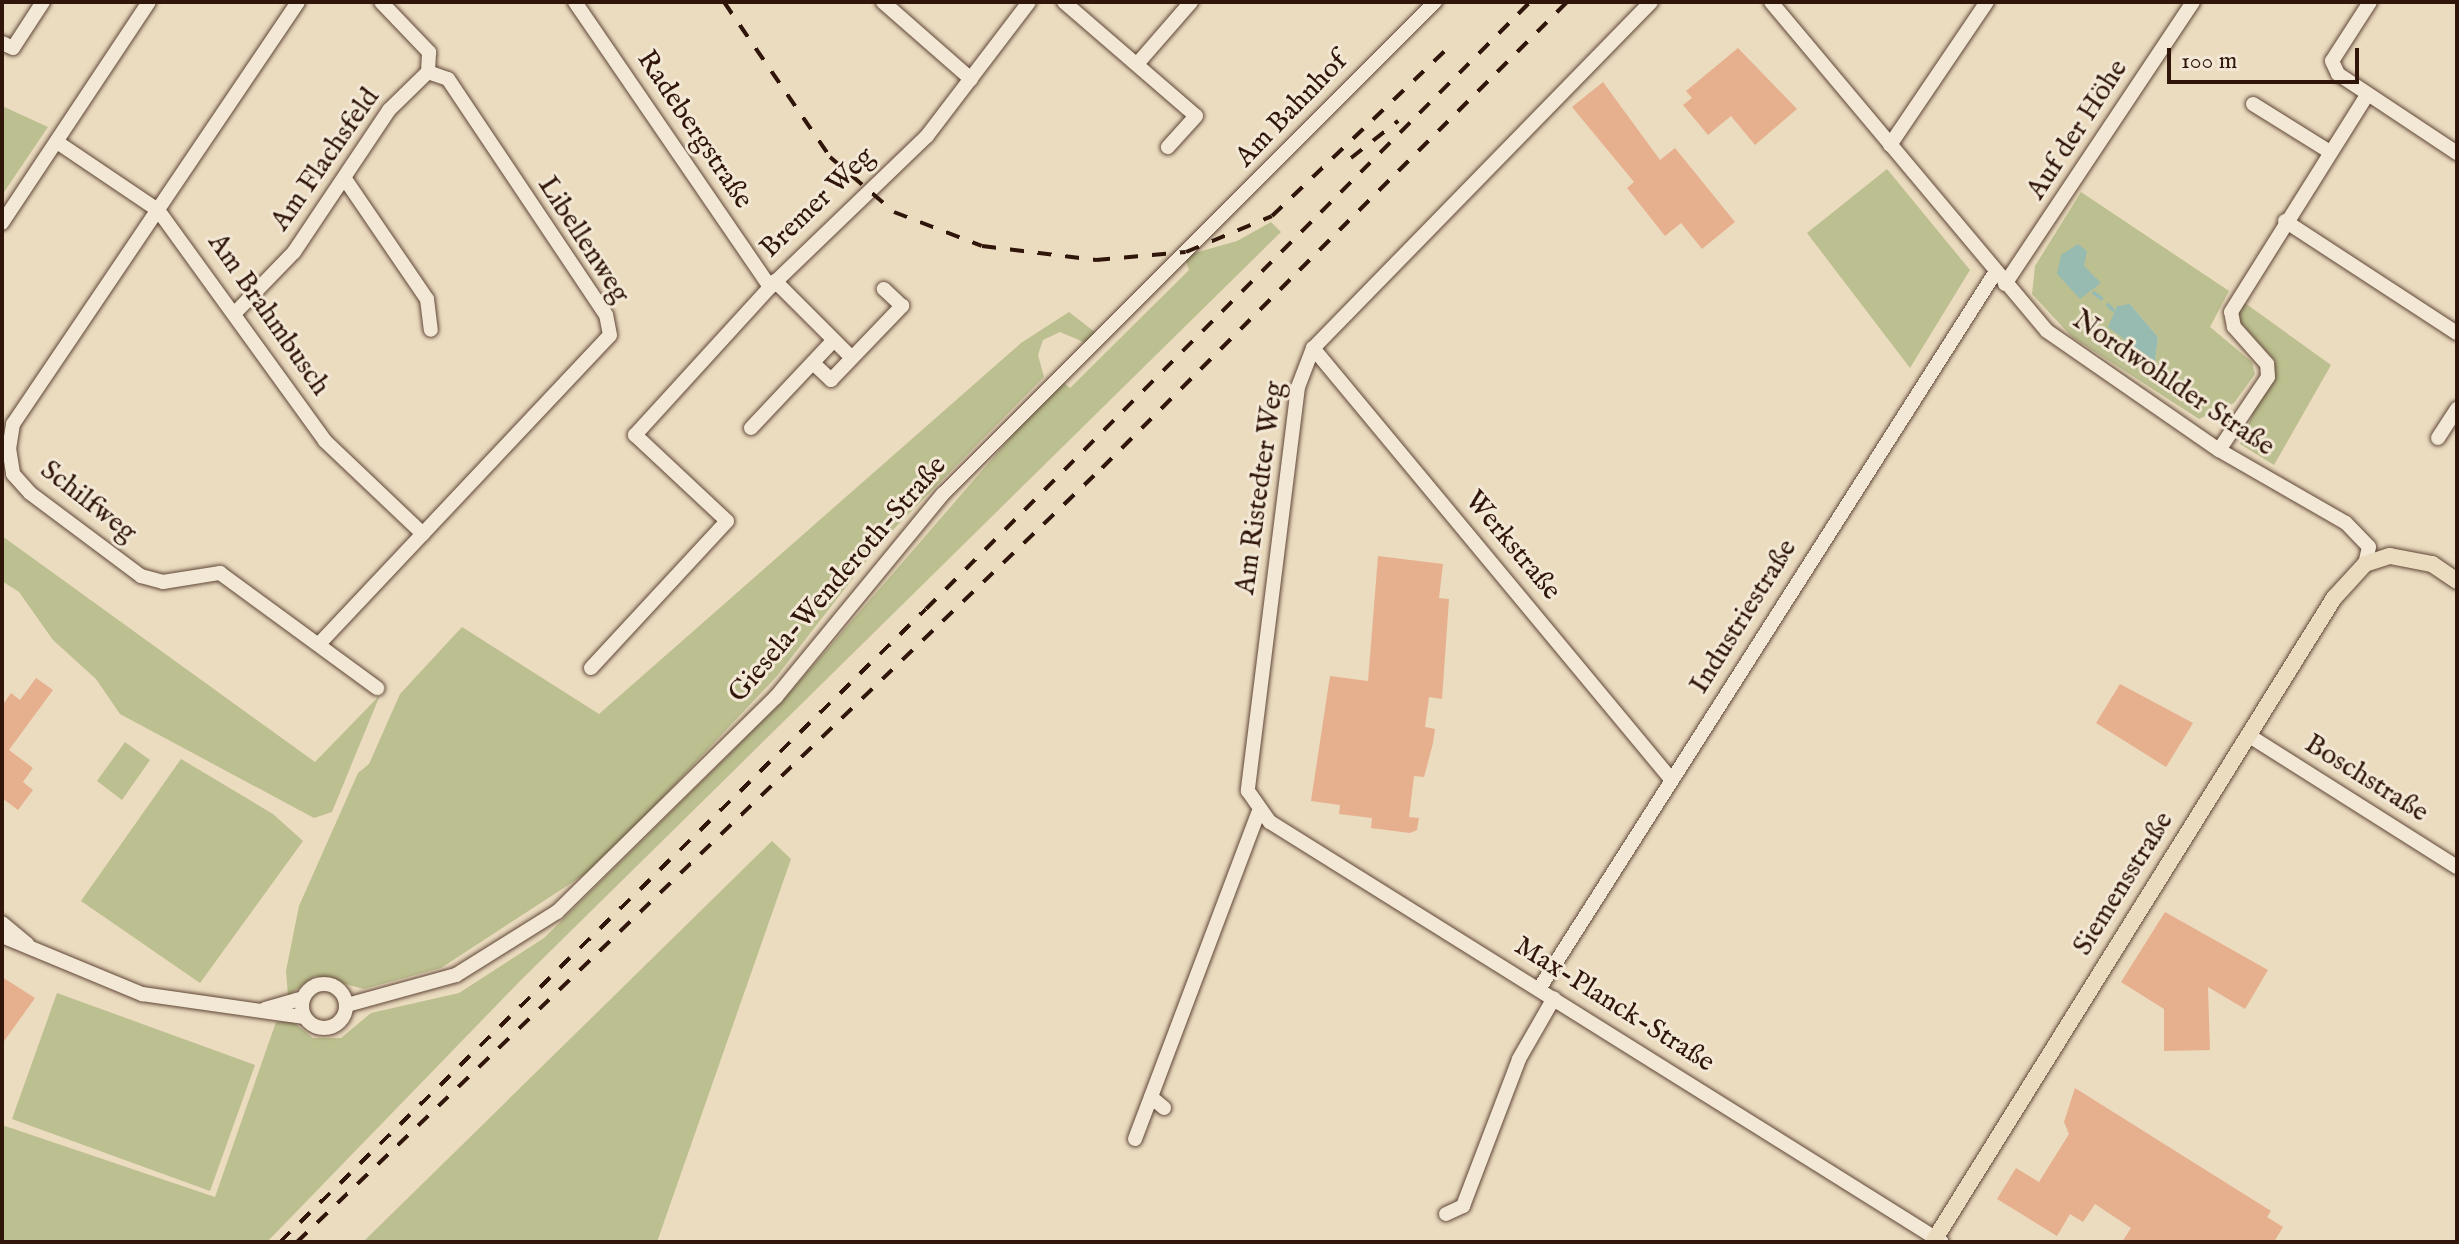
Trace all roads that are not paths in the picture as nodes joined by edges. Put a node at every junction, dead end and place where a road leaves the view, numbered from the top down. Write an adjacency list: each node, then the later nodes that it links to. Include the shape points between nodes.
1 (43, 2): 16 (street, via 13,48)
2 (149, 2): 22 (street)
3 (298, 2): 28 (street)
4 (381, 2): 18 (street, via 429,52)
5 (575, 2): 33 (street, Radebergstraße)
6 (883, 2): 19 (street)
7 (1029, 2): 19 (street, Bremer Weg)
8 (1064, 2): 17 (street)
9 (1191, 2): 17 (street)
10 (1435, 2): 31 (street, Am Bahnhof)
11 (1651, 2): 39 (street, Am Ristedter Weg)
12 (1771, 2): 23 (street, Nordwohlder Straße)
13 (1987, 2): 23 (street)
14 (2193, 2): 32 (street, Auf der Höhe)
15 (2370, 2): 20 (street, via 2332,61 2338,74)
16 (2, 43)
17 (1138, 63): 25 (street, via 1196,116)
18 (428, 72): 27 (street, Am Flachsfeld, via 389,110); 46 (street, Libellenweg, via 448,79 606,315 610,335)
19 (971, 79): 33 (street, Bremer Weg, via 927,136)
20 (2368, 94): 24 (street); 26 (street)
21 (2253, 104): 26 (street)
22 (57, 142): 28 (street, Am Brahmbusch); 30 (street)
23 (1890, 145): 32 (street, Nordwohlder Straße)
24 (2455, 146)
25 (1168, 147)
26 (2330, 152): 29 (street)
27 (345, 179): 35 (street, Am Flachsfeld, via 294,252); 36 (street, via 427,299)
28 (158, 210): 35 (street, Am Brahmbusch); 49 (street, Schilfweg, via 13,424 13,474 30,493 141,576 163,582 220,573)
29 (2285, 221): 37 (street); 45 (street, via 2231,312 2234,327 2267,364 2268,377)
30 (2, 223)
31 (1186, 252): 62 (street, Giesela-Wenderoth-Straße, via 943,494 776,697 557,912 456,975)
32 (2000, 279): 45 (street, Nordwohlder Straße, via 2079,358); 53 (street, Industriestraße)
33 (772, 284): 38 (street, Radebergstraße); 50 (street, Bremer Weg, via 635,435 727,521)
34 (884, 289): 40 (street, via 902,306)
35 (234, 314): 46 (street, Am Brahmbusch, via 325,441)
36 (431, 330)
37 (2457, 333)
38 (833, 341): 40 (street, Radebergstraße); 41 (street)
39 (1313, 348): 53 (street, Werkstraße); 54 (street, Am Ristedter Weg, via 1298,387 1264,651 1248,791)
40 (851, 357): 41 (street, via 831,380)
41 (813, 363): 43 (street)
42 (2457, 409): 44 (street)
43 (751, 428)
44 (2438, 438)
45 (2219, 450): 47 (street, Nordwohlder Straße, via 2346,523 2369,547)
46 (423, 534): 49 (street)
47 (2365, 564): 48 (main road, via 2408,556); 52 (main road, Siemensstraße, via 2334,598)
48 (2457, 581)
49 (319, 644): 51 (street, Schilfweg)
50 (591, 668)
51 (377, 688)
52 (2248, 735): 55 (street, Boschstraße); 69 (main road, Siemensstraße)
53 (1670, 778): 59 (street, Industriestraße)
54 (1258, 813): 59 (street, Max-Planck-Straße); 65 (street)
55 (2457, 867)
56 (2, 923): 58 (street)
57 (2, 936): 58 (street)
58 (30, 947): 63 (street, via 142,994)
59 (1539, 989): 61 (street, Max-Planck-Straße)
60 (303, 998): 62 (street, via 311,988 332,985); 63 (street); 64 (street)
61 (1554, 998): 68 (street, via 1519,1059 1463,1206); 69 (street, Max-Planck-Straße)
62 (347, 1005): 64 (street, via 337,1025 324,1029)
63 (261, 1010): 64 (street)
64 (304, 1017)
65 (1151, 1097): 66 (street); 67 (street)
66 (1164, 1108)
67 (1135, 1139)
68 (1446, 1214)
69 (1937, 1241)

